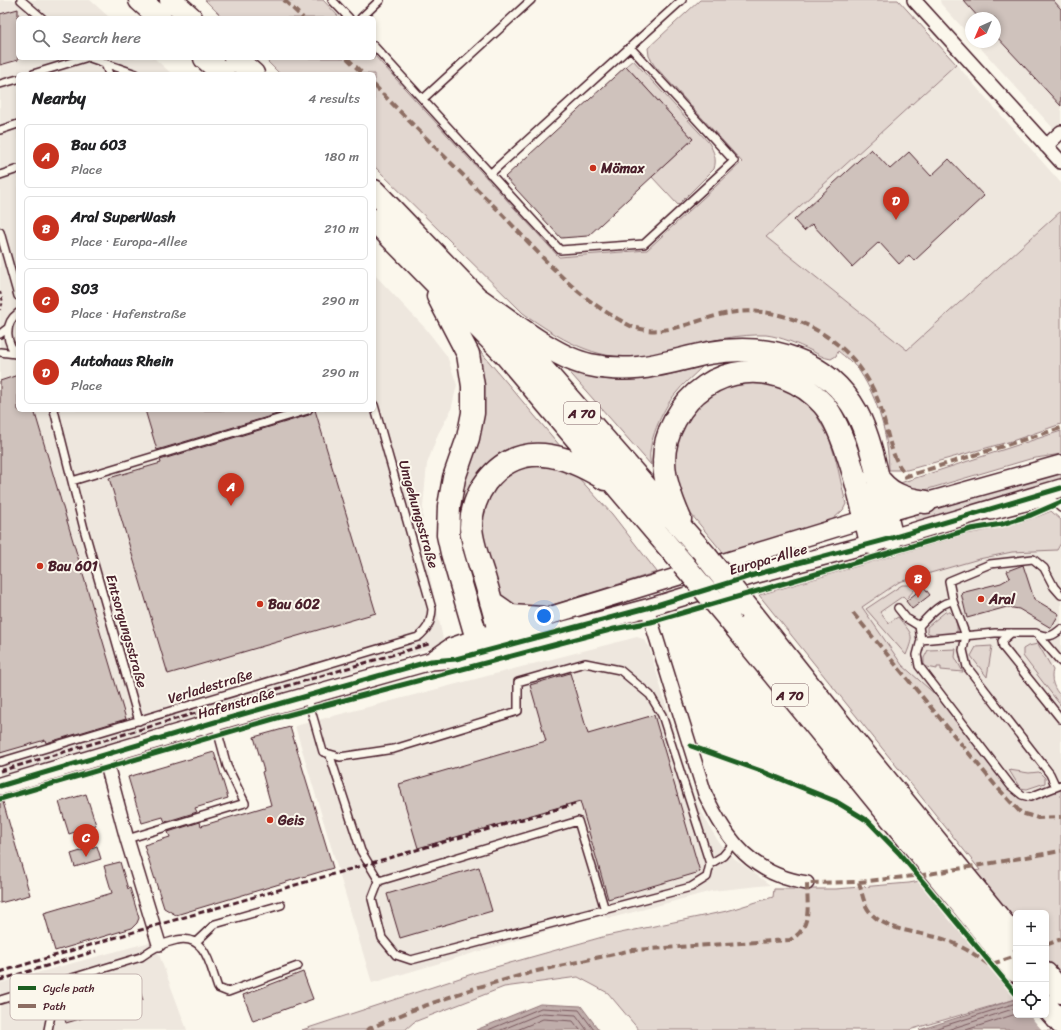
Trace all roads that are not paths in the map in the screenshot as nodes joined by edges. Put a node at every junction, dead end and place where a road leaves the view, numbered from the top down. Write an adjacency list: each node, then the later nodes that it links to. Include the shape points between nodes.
1 (21, 0): 9 (lane)
2 (140, 0): 10 (highway)
3 (171, 0): 11 (highway)
4 (332, 0): 12 (lane)
5 (380, 0): 13 (lane)
6 (531, 0): 28 (lane)
7 (682, 0): 14 (lane)
8 (914, 0): 32 (street)
9 (40, 16)
10 (158, 16)
11 (189, 16)
12 (347, 16)
13 (363, 16)
14 (630, 47): 35 (lane); 35 (lane, via 734,161 644,244 560,250)
15 (376, 48): 28 (lane)
16 (78, 60): 21 (lane)
17 (95, 60): 20 (lane)
18 (207, 60): 24 (highway)
19 (237, 60): 25 (highway)
20 (105, 64): 22 (lane); 23 (lane)
21 (40, 72)
22 (109, 72)
23 (130, 72)
24 (221, 72)
25 (250, 72)
26 (16, 80): 27 (lane)
27 (0, 84)
28 (423, 99): 35 (lane)
29 (16, 125): 30 (lane)
30 (0, 130)
31 (1061, 132): 32 (street)
32 (1046, 146): 33 (street)
33 (1061, 162)
34 (16, 170): 36 (lane)
35 (490, 174)
36 (0, 175)
37 (376, 193): 42 (highway, A 70)
38 (376, 222): 40 (highway, A 70)
39 (0, 232): 41 (lane)
40 (422, 269): 56 (highway, A 70, via 504,353); 77 (highway, via 468,354 473,386 473,413 468,438 454,478 449,506 448,535)
41 (16, 289)
42 (477, 298): 53 (highway, via 561,354 588,365 612,369 642,368 699,355 744,349 778,353 796,359 825,375 849,401 864,430); 61 (highway, A 70, via 521,344)
43 (16, 315): 44 (lane)
44 (8, 328): 45 (lane); 47 (lane, via 7,337)
45 (0, 334)
46 (0, 352): 48 (lane)
47 (16, 352)
48 (16, 354)
49 (55, 412): 54 (lane, Entsorgungsstraße)
50 (301, 412): 54 (lane)
51 (376, 412): 71 (lane, Umgehungsstraße, via 432,608)
52 (1061, 464): 57 (street, Europa-Allee)
53 (876, 475): 57 (highway, via 882,485 893,493 905,499); 59 (highway)
54 (72, 481): 81 (lane, Entsorgungsstraße)
55 (1061, 488): 60 (street, Europa-Allee)
56 (620, 489): 65 (highway, via 591,470 548,455 529,455 501,466 481,489 475,501 471,526); 88 (highway, A 70, bridge)
57 (926, 502): 59 (street, Europa-Allee)
58 (1061, 508): 60 (lane, via 1053,501 1048,501 999,515)
59 (875, 517): 61 (highway, via 840,434 823,404 790,380 759,371 738,372 722,376 696,392 686,402 671,429 664,460 670,495); 62 (highway); 68 (street, Europa-Allee)
60 (965, 517): 62 (street, Europa-Allee)
61 (684, 531): 88 (highway, A 70, bridge, via 750,611)
62 (881, 541): 66 (street, Europa-Allee, via 757,574)
63 (1061, 595): 64 (lane, via 1054,588 1044,568 1033,559 990,564 949,581)
64 (953, 601): 69 (lane, via 934,611); 74 (lane)
65 (491, 602): 68 (highway, via 511,616); 75 (highway)
66 (646, 608): 75 (street, Europa-Allee); 90 (street, via 704,794 717,821)
67 (898, 608): 69 (lane, via 906,618)
68 (542, 618): 75 (street, Europa-Allee)
69 (919, 626): 76 (lane)
70 (1061, 629): 73 (lane, via 1046,637)
71 (426, 631): 81 (lane, Verladestraße, via 418,637)
72 (1011, 633): 73 (lane); 74 (lane); 80 (lane, via 1002,641 1003,647)
73 (1036, 633): 78 (lane)
74 (966, 636): 76 (lane); 87 (lane, via 963,650 967,666)
75 (501, 639): 77 (street, Europa-Allee)
76 (921, 640): 87 (lane, via 917,655 919,666 1011,786 1022,795 1030,796)
77 (479, 646): 79 (street, Hafenstraße, via 452,647 431,661)
78 (1061, 662)
79 (307, 696): 82 (street, Hafenstraße); 84 (lane, via 323,752)
80 (1061, 719)
81 (139, 721): 85 (lane, Verladestraße)
82 (215, 722): 83 (street, Hafenstraße); 89 (lane, via 227,766 244,803)
83 (104, 754): 86 (street, Hafenstraße); 89 (street)
84 (330, 756): 91 (lane, via 340,757 394,749 518,711 518,682 585,663 620,670 650,695 662,715); 92 (lane, via 361,851)
85 (0, 762)
86 (0, 786)
87 (1058, 786)
88 (918, 837): 96 (highway, A 70); 100 (highway, A 70)
89 (127, 839): 98 (street)
90 (733, 844): 91 (lane, via 723,856); 93 (street, via 756,865 769,872 791,881)
91 (710, 864): 95 (lane, via 707,877 691,886)
92 (379, 881): 95 (lane, via 372,899 382,938 396,955 411,960); 95 (lane, via 578,821)
93 (807, 883)
94 (281, 904): 97 (lane, via 215,924)
95 (605, 910)
96 (1013, 936)
97 (197, 941): 98 (lane, via 188,938); 99 (lane, via 205,953 218,988 228,992)
98 (159, 944): 101 (lane, via 141,957)
99 (298, 966)
100 (1013, 967)
101 (85, 974)
102 (1049, 978): 103 (highway)
103 (1061, 992)
104 (10, 997): 105 (lane)
105 (0, 1000)
106 (1049, 1010): 108 (highway)
107 (50, 1020): 109 (lane)
108 (1061, 1024)
109 (48, 1030)

